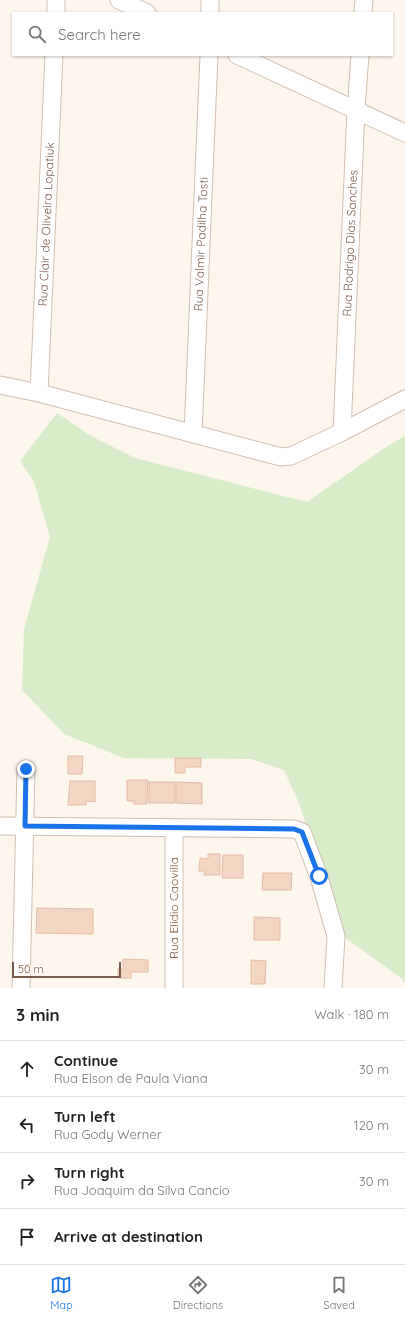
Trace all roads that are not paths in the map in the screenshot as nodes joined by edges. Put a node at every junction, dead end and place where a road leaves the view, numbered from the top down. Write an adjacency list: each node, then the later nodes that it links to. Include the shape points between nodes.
1 (56, 0): 5 (street)
2 (119, 0): 6 (street)
3 (210, 0): 7 (street)
4 (364, 0): 8 (street)
5 (56, 12)
6 (145, 12)
7 (210, 12)
8 (363, 12)
9 (54, 56): 16 (street, Rua Clair de Oliveira Lopatiuk)
10 (209, 56): 19 (street, Rua Valmir Padilha Tosti)
11 (239, 56): 13 (street)
12 (360, 56): 13 (street, Rua Rodrigo Dias Sanches)
13 (356, 110): 14 (street); 18 (street, Rua Rodrigo Dias Sanches)
14 (405, 133)
15 (0, 385): 16 (street)
16 (38, 393): 19 (street)
17 (405, 399): 18 (street)
18 (342, 432): 19 (street, via 291,456 281,457)
19 (193, 434)
20 (26, 769): 22 (street)
21 (0, 826): 22 (street)
22 (25, 826): 23 (street); 24 (street)
23 (174, 828): 25 (street, Rua Elidio Caovilla); 26 (street, via 294,829 302,832 319,876 336,936)
24 (21, 988)
25 (174, 988)
26 (333, 988)

